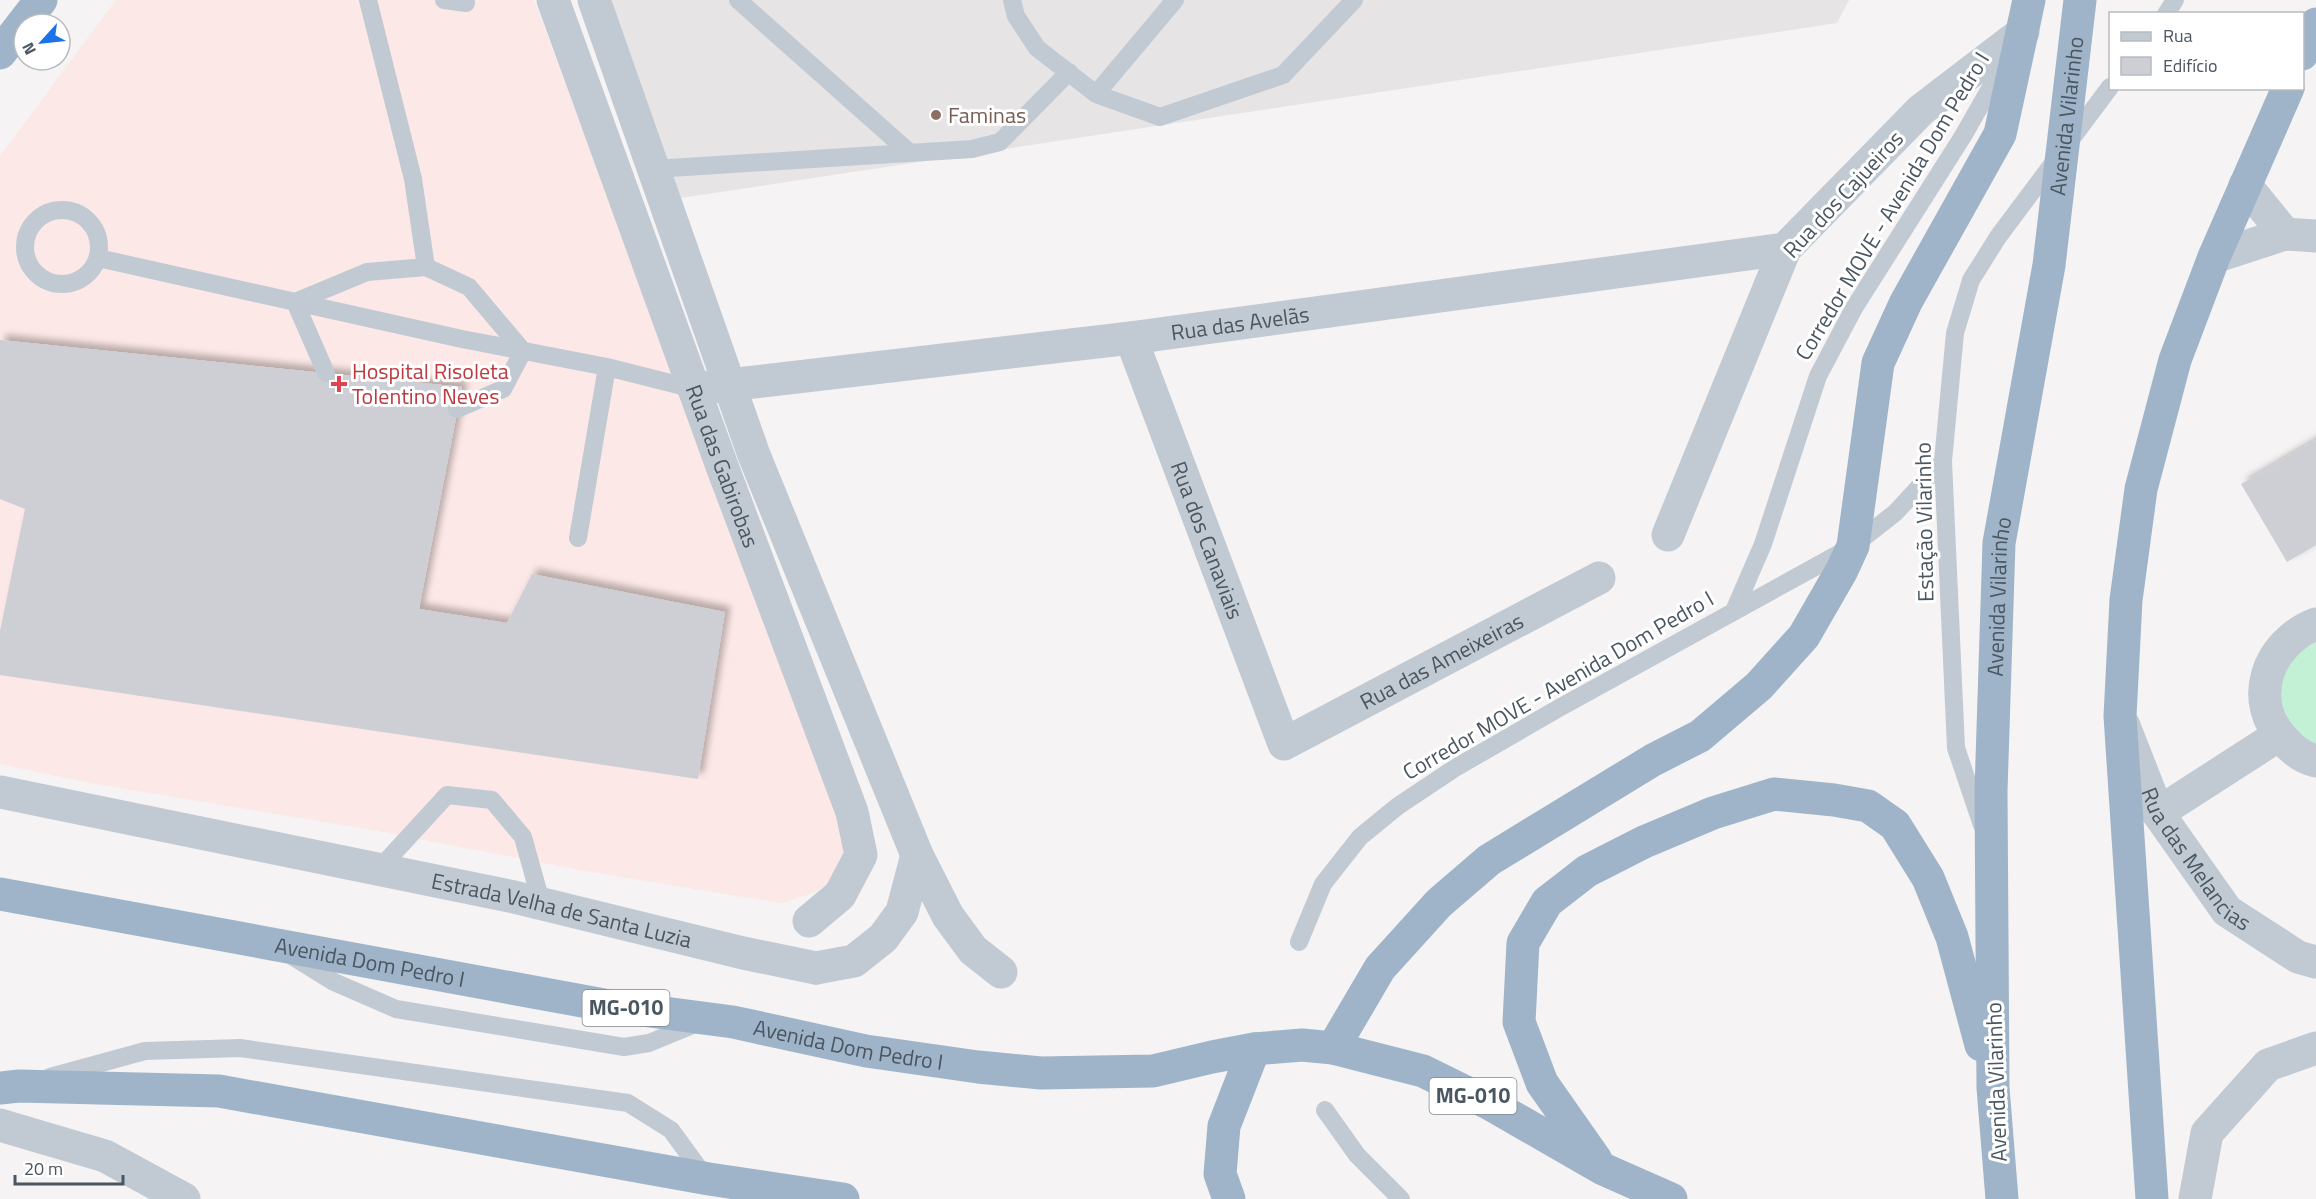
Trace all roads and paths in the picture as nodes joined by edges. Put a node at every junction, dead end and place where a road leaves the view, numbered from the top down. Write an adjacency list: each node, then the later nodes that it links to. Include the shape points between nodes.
1 (41, 0): 16 (highway)
2 (368, 0): 28 (lane, via 413,179)
3 (444, 0): 12 (lane)
4 (553, 0): 35 (street, Rua das Gabirobas)
5 (594, 0): 22 (street, Rua das Gabirobas)
6 (738, 0): 21 (lane)
7 (1012, 0): 17 (lane, via 1016,16 1037,48)
8 (1175, 0): 20 (lane)
9 (1354, 0): 20 (lane, via 1283,75 1160,117)
10 (2029, 0): 14 (highway)
11 (2080, 0): 50 (highway, Avenida Vilarinho, via 2049,265 1999,543)
12 (466, 3)
13 (2316, 24): 15 (highway)
14 (2023, 32): 25 (street, Rua dos Cajueiros, via 1921,110); 40 (highway, via 2000,134 1906,302 1878,363); 42 (lane, Corredor MOVE - Avenida Dom Pedro I, via 1963,136 1854,308 1818,376 1763,544)
15 (2304, 50)
16 (0, 53)
17 (1069, 72): 20 (lane); 21 (lane, via 1000,142 972,149)
18 (2109, 88): 37 (lane, Estação Vilarinho, via 1998,237 1971,280 1955,333)
19 (2287, 90): 23 (highway)
20 (1096, 94)
21 (910, 153): 22 (lane)
22 (654, 169): 34 (street, Rua das Gabirobas)
23 (2245, 185): 24 (street); 26 (highway)
24 (2301, 235): 26 (street)
25 (1785, 249): 30 (street, Rua das Avelãs); 38 (street, Rua dos Cajueiros)
26 (2214, 257): 44 (highway, via 2175,360 2141,489 2126,600)
27 (99, 258): 27 (lane, via 100,243 95,229 72,211 43,214 25,237 28,266 51,284 66,285 80,280 92,271); 29 (lane)
28 (426, 267): 29 (lane, via 367,272); 31 (lane, via 469,286)
29 (295, 302): 31 (lane); 33 (lane)
30 (1131, 338): 34 (street, Rua das Avelãs); 46 (street, Rua dos Canaviais)
31 (523, 351): 32 (lane); 36 (lane, via 503,389)
32 (607, 367): 35 (lane); 39 (lane)
33 (326, 373)
34 (731, 385): 35 (street, Rua das Avelãs); 51 (street, Rua das Gabirobas, via 754,455)
35 (694, 389): 55 (street, Rua das Gabirobas, via 852,812 861,855 840,895)
36 (457, 409)
37 (1942, 461): 40 (lane, Corredor MOVE - Avenida Dom Pedro I, via 1895,513); 50 (lane, Estação Vilarinho, via 1956,748)
38 (1668, 534)
39 (578, 538)
40 (1853, 546): 42 (lane, Corredor MOVE - Avenida Dom Pedro I); 59 (highway, via 1804,636 1759,687 1700,736 1653,760 1489,860 1440,903 1380,968)
41 (1599, 578): 46 (street, Rua das Ameixeiras)
42 (1734, 611): 56 (lane, Corredor MOVE - Avenida Dom Pedro I, via 1464,762 1398,806 1360,837 1323,884)
43 (2316, 624): 45 (street, via 2286,641 2267,676 2265,697 2269,717)
44 (2120, 716): 49 (street, Rua das Melancias); 74 (highway)
45 (2279, 735): 47 (street, via 2293,750); 49 (street)
46 (1284, 744)
47 (2316, 761)
48 (0, 792): 52 (street, Estrada Velha de Santa Luzia)
49 (2158, 813): 57 (street, Rua das Melancias, via 2227,911 2298,957)
50 (1991, 854): 63 (highway, Avenida Vilarinho)
51 (917, 855): 52 (street, Estrada Velha de Santa Luzia, via 902,912 883,938 854,961 816,968 514,897); 58 (street, via 948,916 973,950)
52 (379, 870): 54 (lane, via 447,795 492,800 523,837)
53 (0, 894): 61 (highway, Avenida Dom Pedro I / MG-010, via 604,1005 733,1022 866,1051 978,1067 1041,1073 1154,1071)
54 (540, 898)
55 (809, 921)
56 (1299, 942)
57 (2316, 962)
58 (1001, 972)
59 (1333, 1048): 61 (highway, Avenida Dom Pedro I / MG-010, via 1302,1045); 66 (highway, Avenida Dom Pedro I / MG-010, via 1423,1071 1490,1104)
60 (2316, 1048): 75 (street, via 2268,1065 2207,1133)
61 (1254, 1049): 70 (highway, via 1224,1126 1220,1174)
62 (10, 1087): 67 (highway, via 219,1091); 67 (lane, via 145,1051 240,1048 628,1102 671,1130)
63 (1993, 1088): 66 (highway, via 1952,937 1928,878 1895,825 1868,806 1774,794 1713,813 1587,871 1547,902 1523,943 1519,1022 1542,1083); 73 (highway, Avenida Vilarinho)
64 (1325, 1110): 71 (lane, via 1358,1155)
65 (0, 1125): 69 (street, via 105,1156)
66 (1603, 1169): 72 (highway, Avenida Dom Pedro I / MG-010)
67 (706, 1178): 68 (highway)
68 (826, 1198)
69 (184, 1199)
70 (1229, 1199)
71 (1401, 1199)
72 (1671, 1199)
73 (2002, 1199)
74 (2152, 1199)
75 (2195, 1199)

